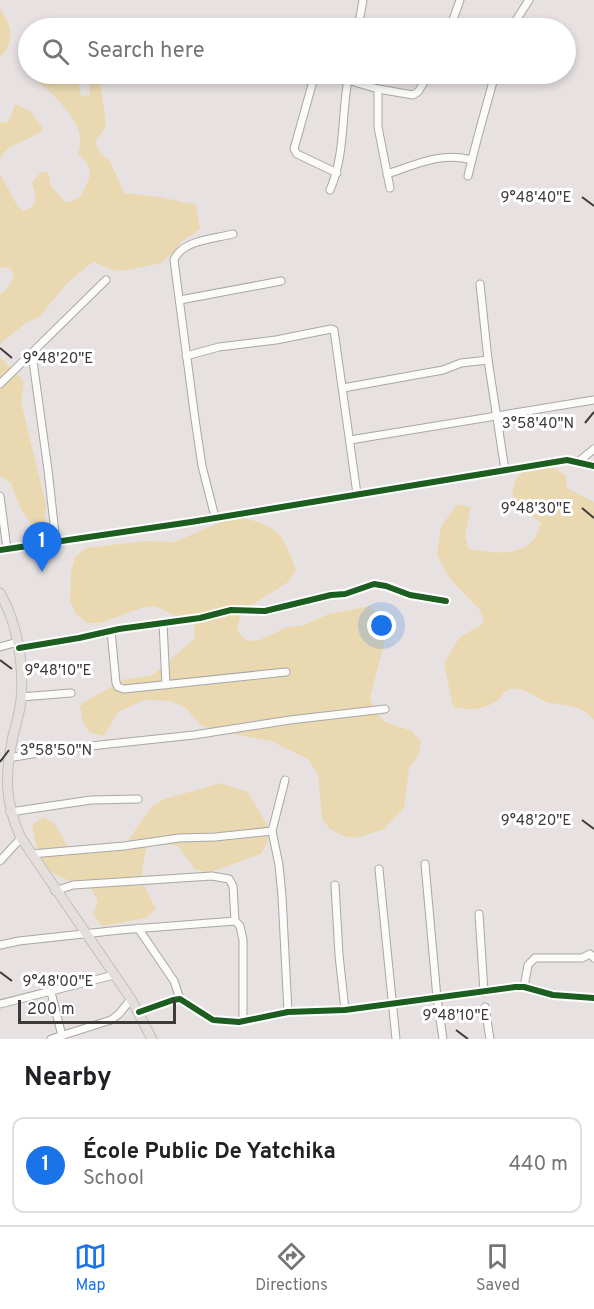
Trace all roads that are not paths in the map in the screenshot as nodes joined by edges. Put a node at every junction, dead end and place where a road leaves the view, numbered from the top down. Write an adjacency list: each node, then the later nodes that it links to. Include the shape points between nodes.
1 (363, 0): 4 (street)
2 (460, 0): 5 (street)
3 (529, 0): 6 (street)
4 (360, 18)
5 (454, 18)
6 (517, 18)
7 (312, 84): 14 (street, via 294,149)
8 (348, 84): 14 (street)
9 (367, 84): 12 (street)
10 (423, 84): 12 (street, via 413,96)
11 (493, 84): 13 (street)
12 (378, 89): 15 (street, via 378,127)
13 (471, 160): 15 (street, via 438,157); 16 (street)
14 (337, 173): 18 (street)
15 (387, 174): 17 (street)
16 (468, 176)
17 (390, 188)
18 (330, 190)
19 (233, 234): 23 (street, via 187,246 176,254 174,266)
20 (106, 280): 24 (street)
21 (282, 281): 23 (street)
22 (480, 284): 26 (street)
23 (180, 300): 25 (street)
24 (32, 354): 27 (street); 39 (street)
25 (186, 356): 28 (street, via 333,329); 38 (street, via 202,466)
26 (488, 360): 28 (street); 30 (street)
27 (0, 384)
28 (343, 388): 31 (street)
29 (594, 400): 30 (street)
30 (498, 416): 31 (street); 35 (street)
31 (350, 440): 36 (street)
32 (594, 449): 33 (street)
33 (578, 462): 34 (street); 35 (street, via 567,460)
34 (594, 466)
35 (505, 470): 36 (street)
36 (357, 494): 38 (street)
37 (0, 496): 40 (street)
38 (214, 517): 39 (street)
39 (56, 542): 40 (street)
40 (3, 549)
41 (0, 594): 45 (main road)
42 (446, 601): 43 (street, via 374,584 264,611 231,610)
43 (163, 622): 44 (street); 48 (street)
44 (111, 631): 45 (street); 48 (street, via 118,687)
45 (19, 645): 46 (street); 50 (main road)
46 (0, 647)
47 (286, 672): 48 (street)
48 (166, 685)
49 (71, 693): 50 (street)
50 (21, 697): 52 (main road)
51 (385, 709): 52 (street)
52 (8, 758): 54 (main road)
53 (285, 780): 57 (street)
54 (3, 787): 56 (main road)
55 (138, 799): 56 (street, via 91,800)
56 (10, 812): 58 (main road)
57 (272, 831): 59 (street); 84 (street, via 282,896)
58 (21, 838): 59 (main road); 60 (street)
59 (31, 854): 64 (main road)
60 (0, 861)
61 (425, 864): 75 (street)
62 (379, 869): 79 (street)
63 (335, 885): 82 (street)
64 (56, 891): 66 (street, via 73,885 226,877 233,886); 68 (main road)
65 (479, 914): 74 (street)
66 (235, 921): 67 (street); 85 (street, via 243,940)
67 (138, 928): 68 (street); 78 (street, via 174,981)
68 (85, 934): 69 (street); 71 (main road)
69 (0, 945)
70 (594, 958): 72 (street, via 590,954 535,958 528,965)
71 (114, 975): 73 (street); 77 (main road)
72 (524, 987): 74 (street); 76 (street, via 553,995)
73 (51, 992): 80 (street); 86 (street)
74 (484, 992): 75 (street)
75 (437, 998): 79 (street); 90 (street)
76 (594, 998)
77 (131, 999): 83 (main road); 86 (street, via 111,1020)
78 (180, 999): 83 (street); 85 (street, via 213,1020)
79 (391, 1003): 82 (street); 89 (street)
80 (0, 1004)
81 (485, 1006): 91 (street)
82 (345, 1010): 84 (street)
83 (139, 1012): 88 (main road)
84 (288, 1012): 85 (street)
85 (243, 1021)
86 (62, 1036): 87 (street)
87 (51, 1039)
88 (152, 1039)
89 (396, 1039)
90 (443, 1039)
91 (490, 1039)

